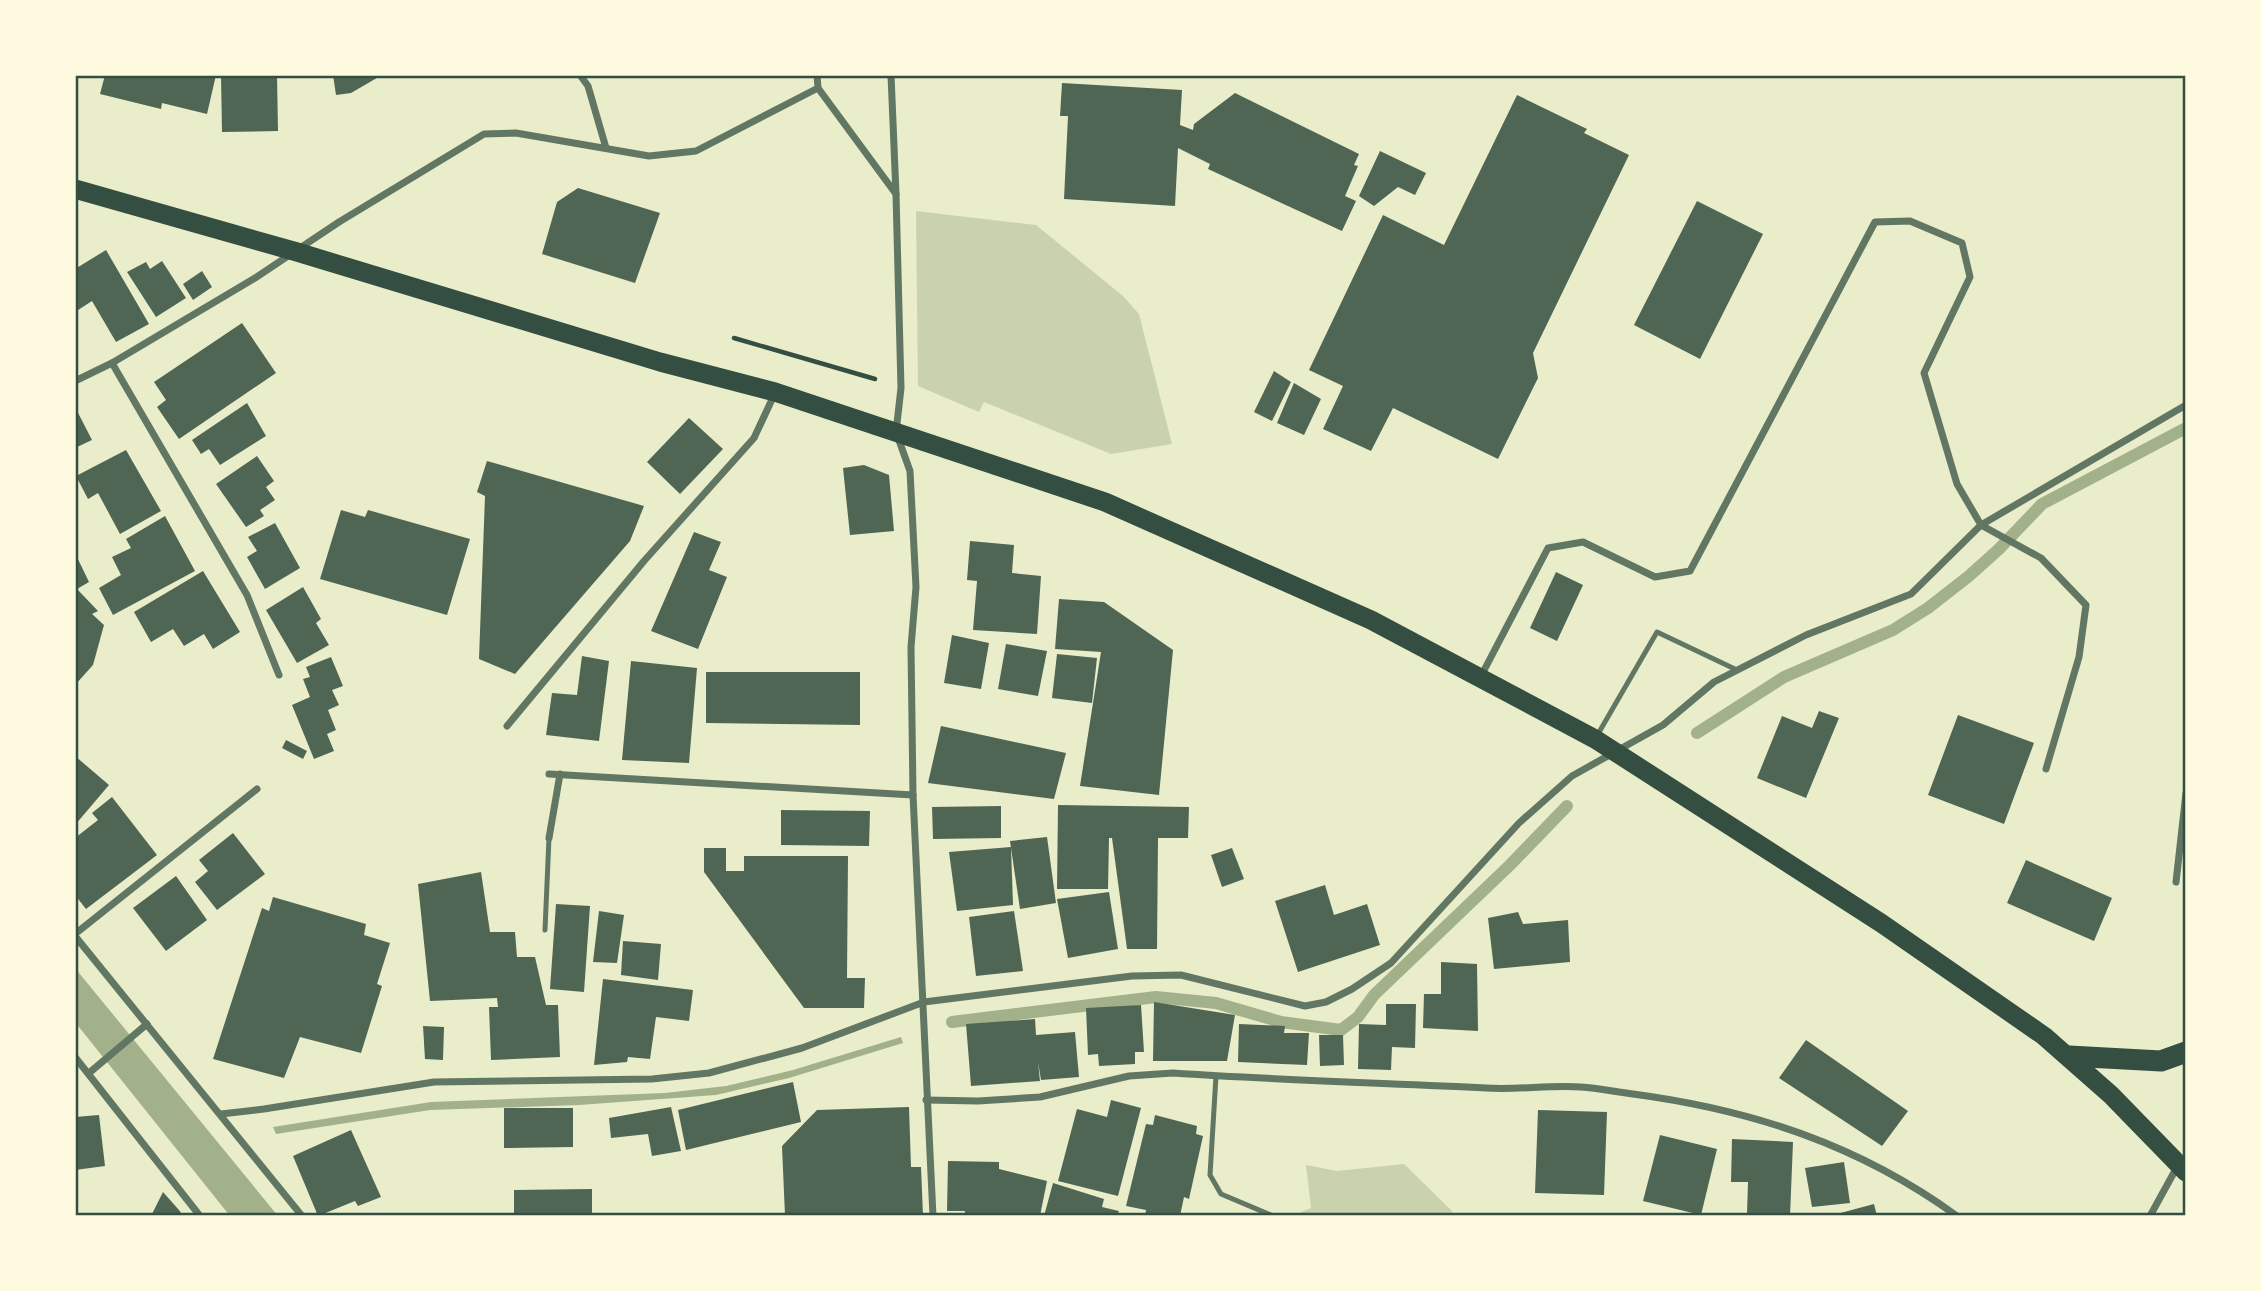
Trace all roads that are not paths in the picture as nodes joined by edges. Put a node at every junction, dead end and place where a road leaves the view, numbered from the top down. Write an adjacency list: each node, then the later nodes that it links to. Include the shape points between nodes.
1 (580, 75): 5 (street, via 588,86)
2 (817, 75): 4 (street)
3 (891, 75): 7 (street)
4 (818, 88): 5 (street, via 696,151 649,156); 7 (street)
5 (606, 148): 8 (street, via 516,133 484,134)
6 (75, 189): 8 (highway)
7 (897, 194): 13 (street, via 901,388)
8 (297, 252): 9 (street); 11 (highway, via 660,362)
9 (112, 363): 10 (street); 16 (street, via 247,595)
10 (75, 381)
11 (775, 392): 13 (highway); 18 (street, via 754,438)
12 (2186, 405): 14 (street)
13 (896, 432): 17 (highway, via 1105,502 1371,620); 26 (street, via 910,471 916,587 911,647)
14 (1981, 525): 15 (street, via 1911,594 1806,635); 17 (street, via 1957,484 1924,373 1970,277 1962,243 1910,221 1875,222 1690,571 1655,577 1583,542 1548,548); 21 (street, via 2041,558 2085,605 2079,657)
15 (1737, 670): 19 (lane, via 1657,632); 20 (street, via 1714,681 1663,725)
16 (279, 675)
17 (1479, 678): 19 (highway)
18 (507, 726)
19 (1595, 739): 20 (highway)
20 (1616, 752): 31 (street, via 1572,776 1519,823 1391,963 1326,1002 1305,1006 1181,975 1132,976); 35 (highway, via 1881,923)
21 (2046, 769)
22 (549, 774): 23 (street)
23 (560, 774): 26 (street); 27 (street)
24 (257, 789): 30 (street)
25 (2186, 793): 28 (street)
26 (913, 795): 31 (street)
27 (548, 838): 29 (lane)
28 (2176, 883)
29 (545, 930)
30 (75, 935): 32 (street)
31 (924, 1002): 38 (street); 39 (street, via 802,1048 709,1073 652,1079 434,1082)
32 (147, 1024): 36 (street); 39 (street)
33 (2186, 1052): 35 (highway, via 2161,1061)
34 (75, 1056): 36 (street)
35 (2069, 1056): 40 (highway)
36 (89, 1073): 42 (street)
37 (1216, 1076): 38 (street, via 1129,1076 1040,1097); 41 (street, via 1508,1089 1580,1087 1662,1098 1751,1116 1825,1142 1895,1175); 45 (lane, via 1210,1175 1221,1194)
38 (926, 1100): 44 (street)
39 (221, 1114): 43 (street)
40 (2182, 1169): 46 (street)
41 (1955, 1215)
42 (200, 1216)
43 (302, 1216)
44 (933, 1216)
45 (1273, 1216)
46 (2150, 1216)

